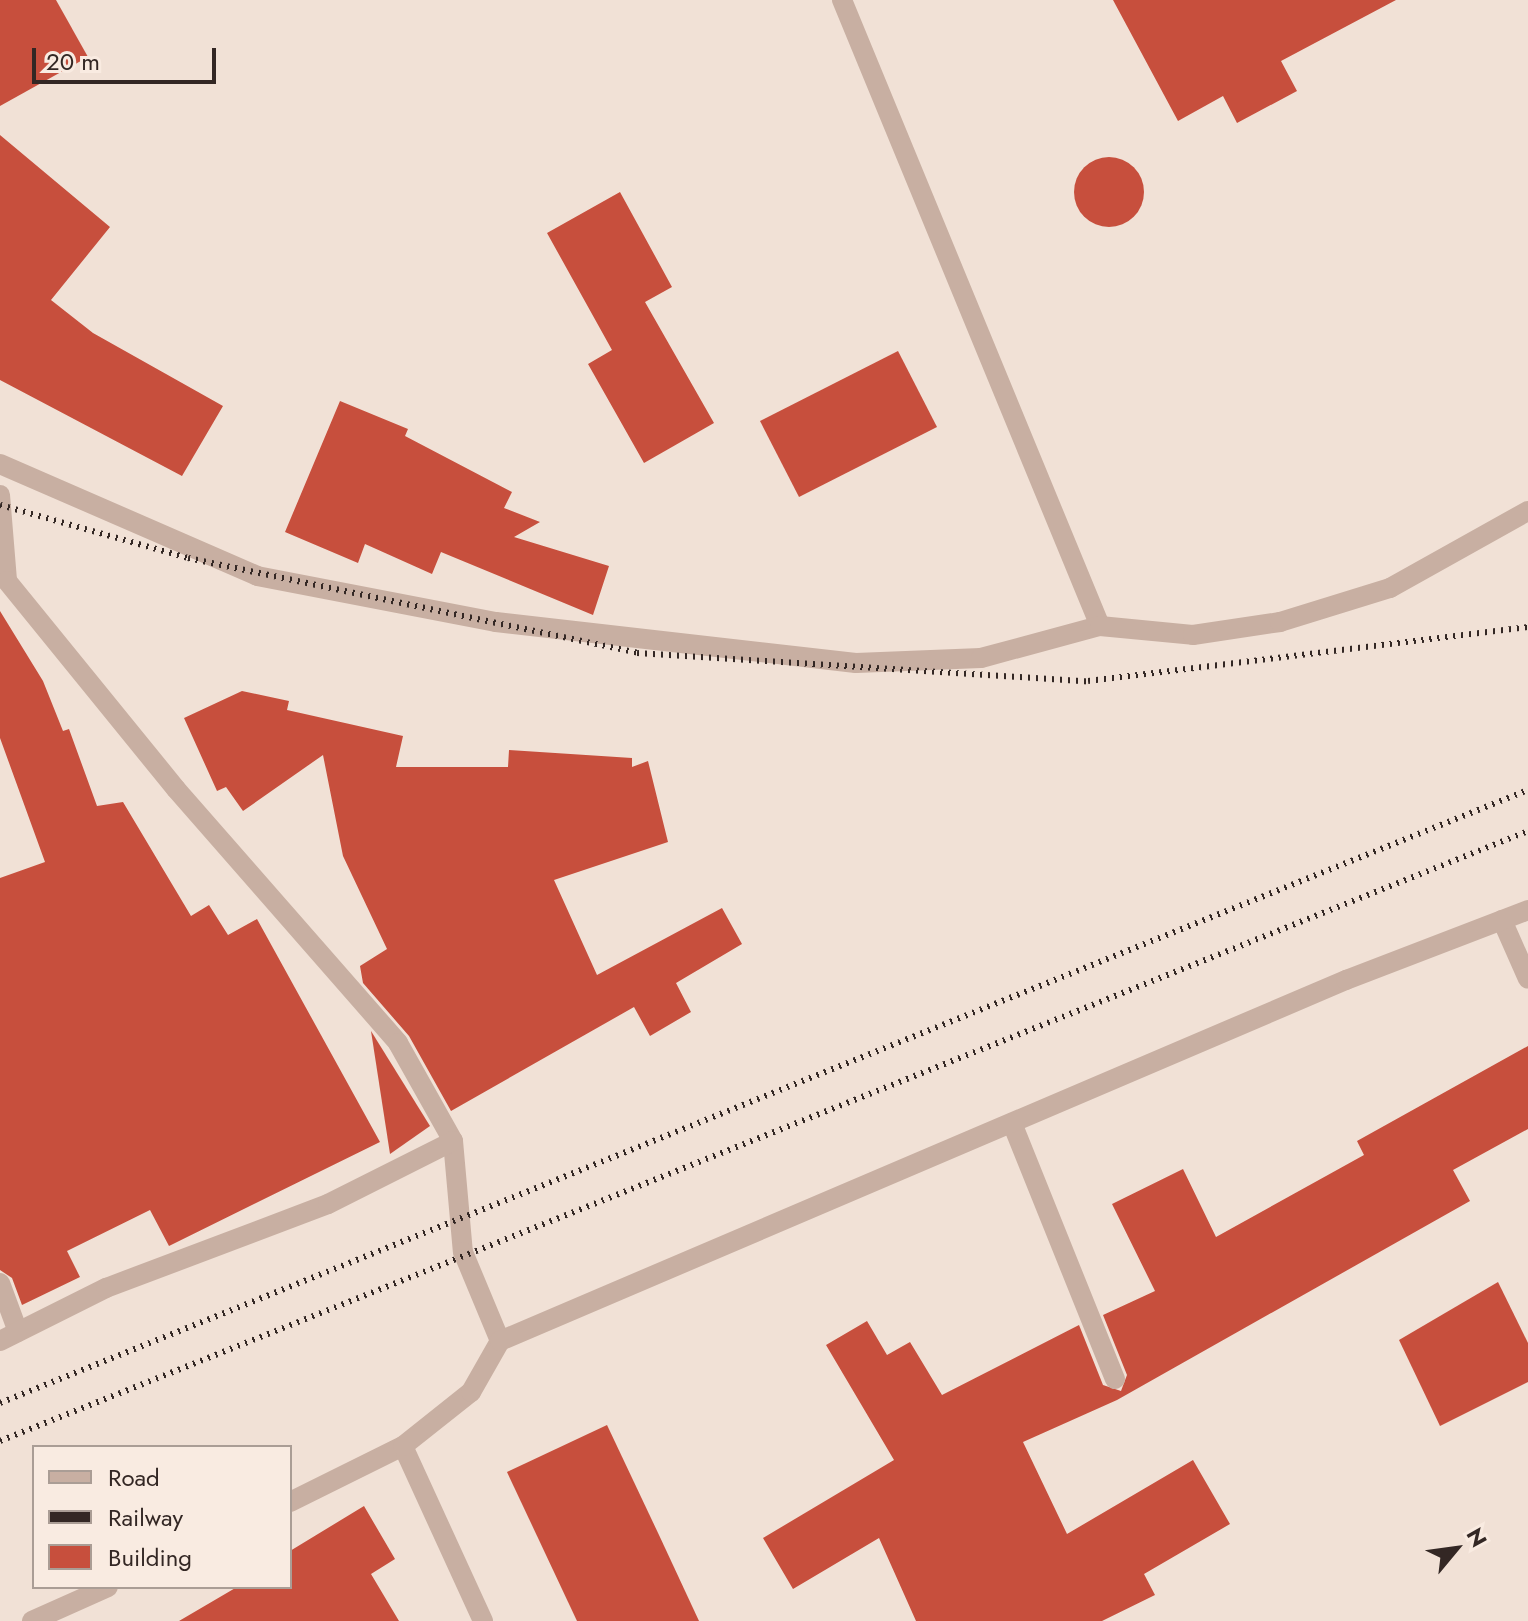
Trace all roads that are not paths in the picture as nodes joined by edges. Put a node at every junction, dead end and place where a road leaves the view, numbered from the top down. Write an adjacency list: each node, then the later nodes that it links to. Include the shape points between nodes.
1 (842, 0): 6 (street)
2 (0, 464): 6 (street, via 257,576 496,622 856,663 981,658)
3 (0, 495): 5 (street)
4 (1528, 511): 6 (street, via 1390,588 1280,622 1193,635)
5 (3, 581): 11 (street, via 398,1043)
6 (1100, 626)
7 (1528, 910): 8 (street)
8 (1502, 920): 9 (street); 10 (street)
9 (1528, 979)
10 (1012, 1123): 14 (street); 15 (street)
11 (453, 1141): 13 (street, via 300,1217 106,1288); 14 (street, via 463,1252)
12 (0, 1283): 13 (street)
13 (9, 1337)
14 (500, 1341): 16 (street, via 471,1392)
15 (1115, 1379)
16 (403, 1446): 17 (street); 20 (street)
17 (292, 1501)
18 (104, 1589): 19 (street)
19 (32, 1621)
20 (483, 1621)

